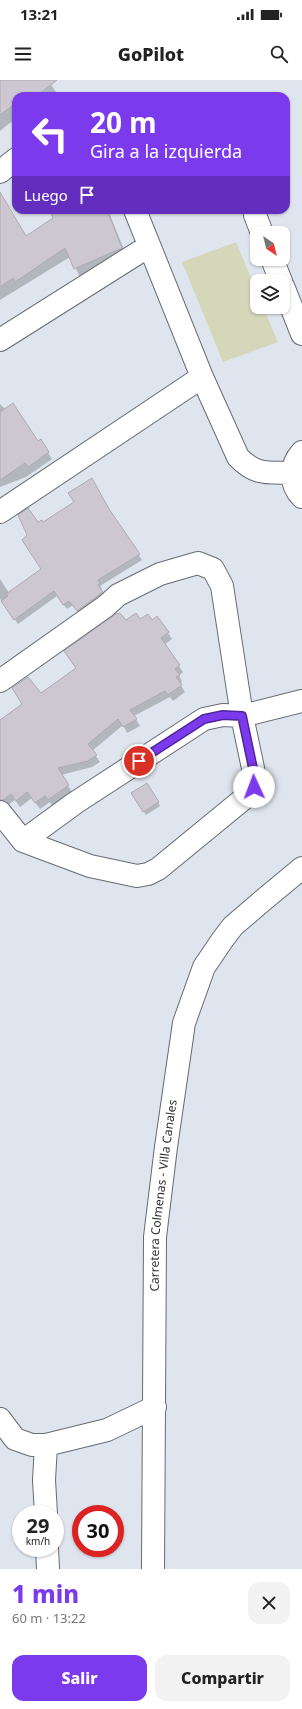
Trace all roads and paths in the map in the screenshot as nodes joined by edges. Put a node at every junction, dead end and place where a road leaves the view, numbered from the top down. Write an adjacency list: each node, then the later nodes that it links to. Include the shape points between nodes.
1 (137, 214): 2 (street)
2 (149, 246): 5 (street); 6 (street)
3 (290, 304): 4 (street)
4 (302, 334)
5 (0, 340)
6 (202, 377): 8 (street, via 238,457 246,466 256,472); 10 (street)
7 (302, 452): 8 (street, via 295,462)
8 (292, 473): 9 (street, via 293,484)
9 (302, 497)
10 (0, 512)
11 (0, 681): 13 (street, via 118,595 160,574 198,563 213,569 222,586)
12 (302, 702): 13 (street)
13 (242, 716): 15 (street, via 223,715 204,719 75,803); 15 (street, via 254,773 254,787 247,796 158,869 137,876 90,866)
14 (0, 812): 15 (street)
15 (23, 841)
16 (302, 868): 17 (street, Carretera Colmenas - Villa Canales, via 223,939 204,966 184,1023 155,1237)
17 (155, 1407): 19 (street, via 107,1430); 23 (street, Carretera Colmenas - Villa Canales)
18 (0, 1419): 19 (street, via 15,1439 32,1445)
19 (46, 1445): 20 (street)
20 (45, 1505)
21 (47, 1557): 22 (street)
22 (48, 1569)
23 (153, 1569)

